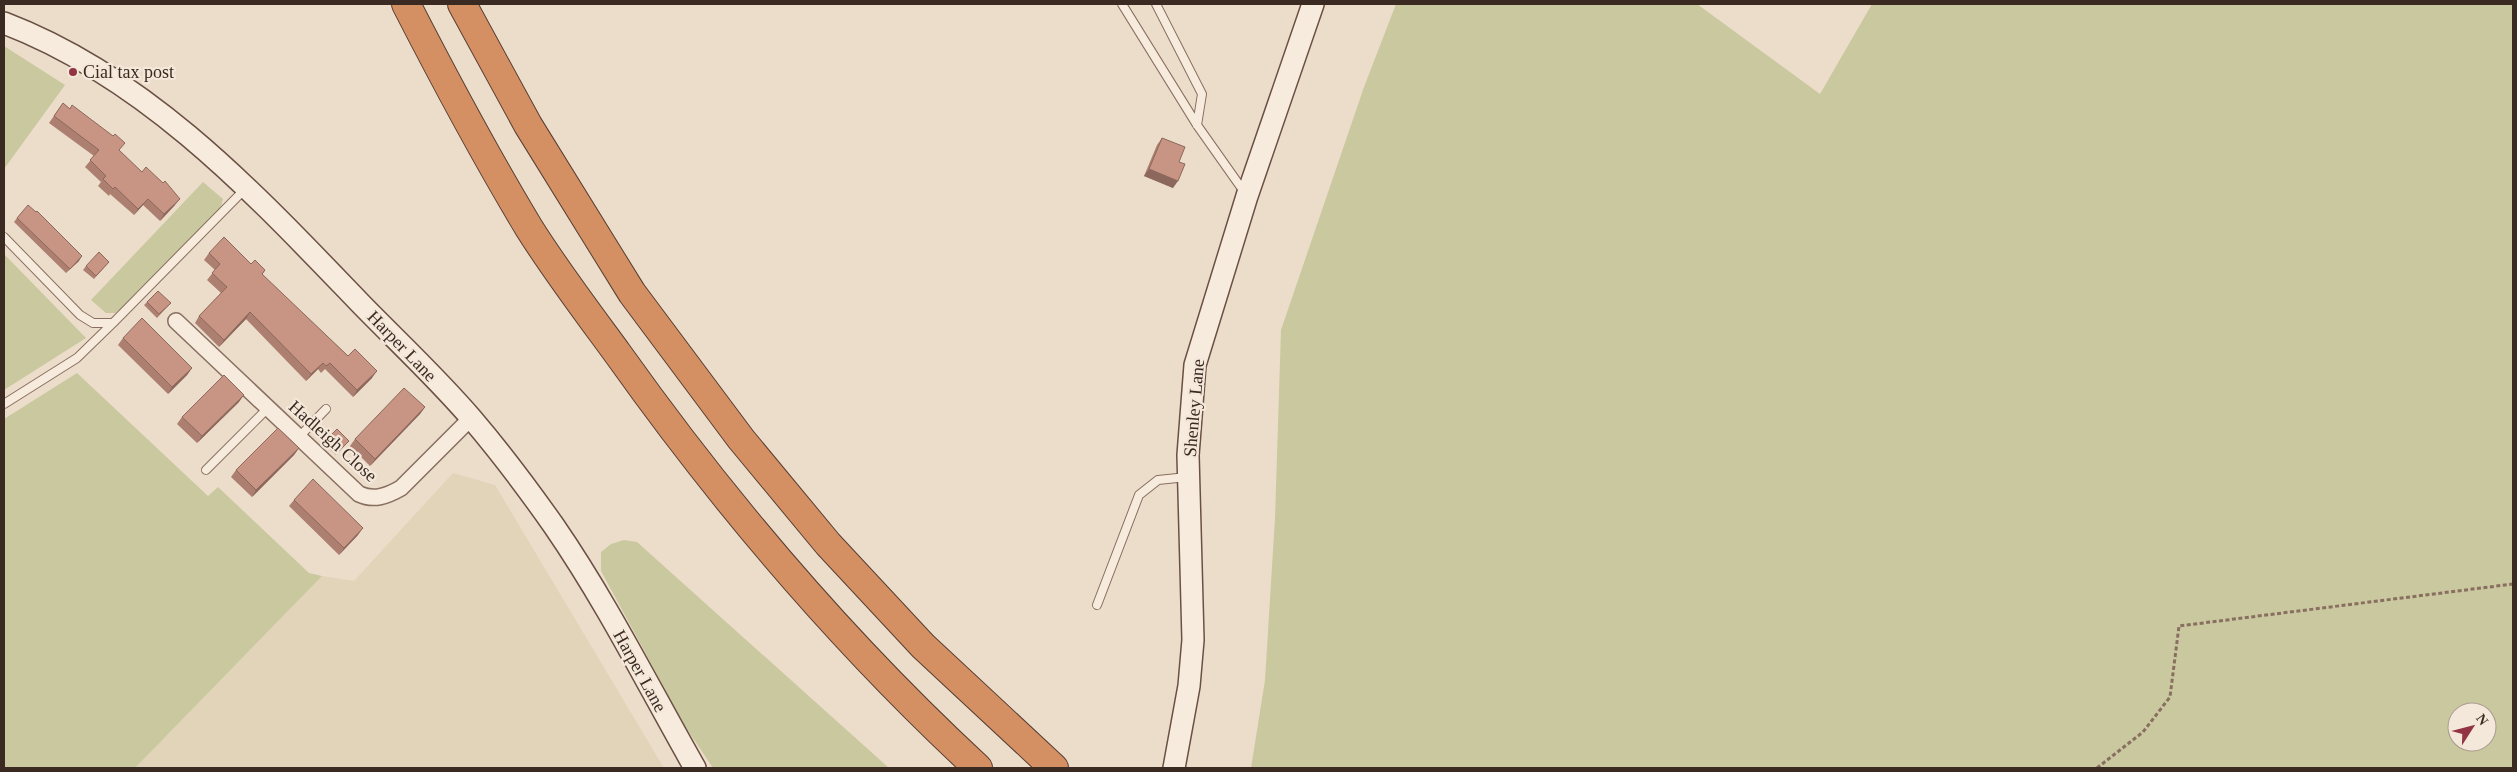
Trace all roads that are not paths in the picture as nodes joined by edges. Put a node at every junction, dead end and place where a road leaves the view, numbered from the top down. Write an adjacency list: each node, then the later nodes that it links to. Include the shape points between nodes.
1 (406, 4): 22 (highway, via 467,123 531,230 673,432 792,576 923,717)
2 (462, 4): 23 (highway, via 528,125 632,293 741,439 828,544 923,646)
3 (1122, 4): 7 (lane)
4 (1156, 4): 7 (lane, via 1202,94)
5 (1313, 4): 9 (main road, Shenley Lane)
6 (4, 23): 8 (main road, Harper Lane, via 98,68 166,117)
7 (1197, 125): 9 (lane)
8 (247, 188): 12 (lane); 16 (main road, Harper Lane)
9 (1247, 196): 19 (main road, Shenley Lane, via 1195,364)
10 (4, 237): 12 (lane, via 80,314 93,323)
11 (176, 321): 14 (street, Hadleigh Close)
12 (113, 323): 13 (lane, via 77,358)
13 (4, 404)
14 (268, 408): 17 (street, Hadleigh Close); 18 (lane)
15 (326, 409): 17 (lane)
16 (471, 418): 17 (street, Hadleigh Close, via 401,488 388,496 368,498 359,494); 21 (main road, Harper Lane, via 528,490 573,555)
17 (299, 437)
18 (206, 470)
19 (1189, 477): 20 (lane, via 1158,480 1139,495); 24 (main road, Shenley Lane, via 1193,640 1189,686)
20 (1096, 605)
21 (695, 768)
22 (978, 768)
23 (1054, 768)
24 (1174, 768)

